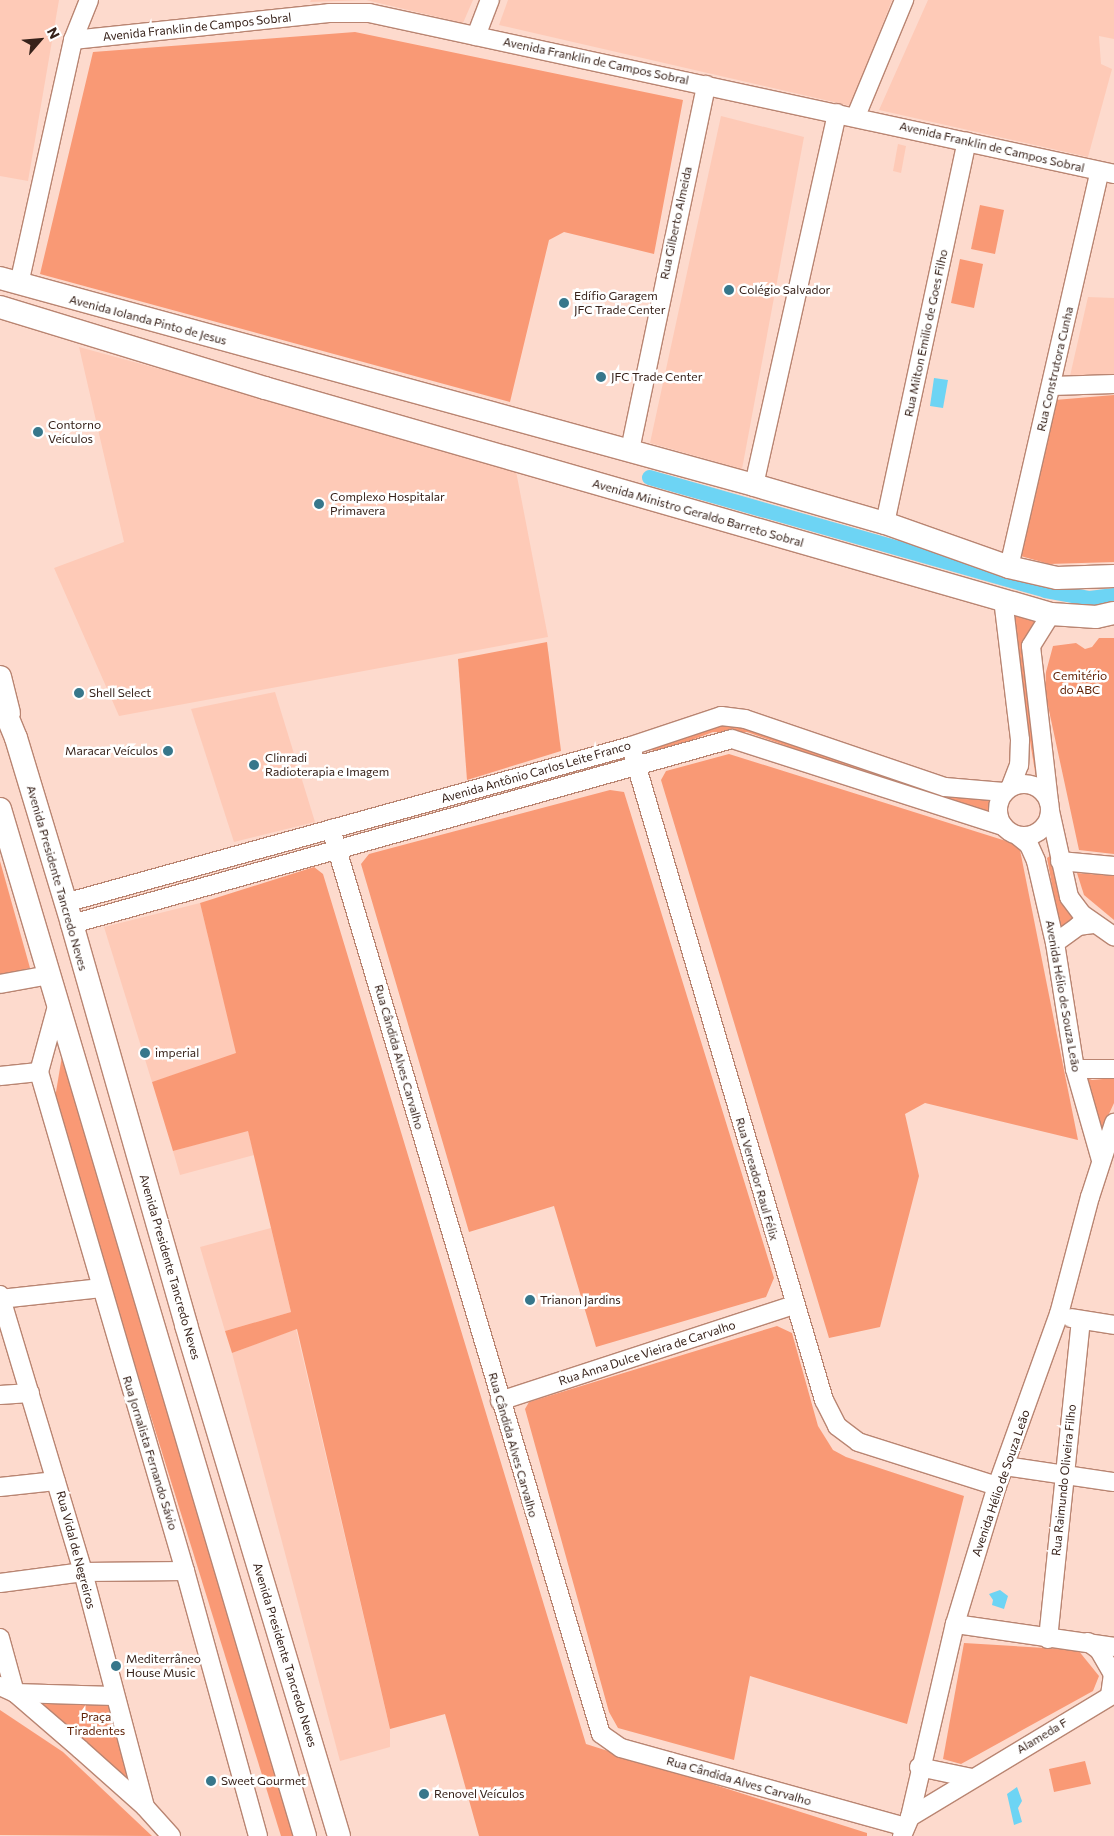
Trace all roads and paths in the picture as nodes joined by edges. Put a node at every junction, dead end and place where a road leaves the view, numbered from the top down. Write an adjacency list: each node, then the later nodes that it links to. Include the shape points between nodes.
1 (89, 0): 7 (street)
2 (298, 0): 5 (street)
3 (490, 0): 6 (street)
4 (904, 0): 10 (street)
5 (292, 17): 6 (street, Avenida Franklin de Campos Sobral, via 369,13); 7 (street, Avenida Franklin de Campos Sobral)
6 (476, 36): 8 (street, Avenida Franklin de Campos Sobral)
7 (73, 40): 13 (street)
8 (706, 85): 9 (street, Avenida Franklin de Campos Sobral); 21 (street, Rua Gilberto Almeida)
9 (837, 113): 10 (street, Avenida Franklin de Campos Sobral); 22 (street)
10 (856, 116): 11 (street, Avenida Franklin de Campos Sobral)
11 (967, 142): 12 (street, Avenida Franklin de Campos Sobral); 23 (street, Rua Milton Emilio de Goes Filho)
12 (1107, 173): 19 (street, Rua Construtora Cunha)
13 (10, 281): 15 (main road, Avenida Iolanda Pinto de Jesus)
14 (0, 307): 16 (main road)
15 (102, 308): 16 (main road, via 108,322); 17 (main road, Avenida Iolanda Pinto de Jesus)
16 (96, 336): 20 (main road)
17 (295, 361): 20 (main road, via 283,372); 21 (main road)
18 (1114, 384): 19 (street)
19 (1052, 386): 24 (street, Rua Construtora Cunha)
20 (284, 393): 26 (main road, Avenida Ministro Geraldo Barreto Sobral)
21 (630, 450): 22 (main road)
22 (754, 485): 23 (main road)
23 (885, 523): 24 (main road)
24 (1009, 567): 25 (main road, via 1057,578)
25 (1114, 576)
26 (1003, 599): 28 (main road, Avenida Ministro Geraldo Barreto Sobral); 34 (street, via 1020,740 1019,765)
27 (1114, 613): 28 (main road, Avenida Ministro Geraldo Barreto Sobral, via 1096,617)
28 (1051, 614): 35 (street, via 1031,646)
29 (0, 677): 31 (main road)
30 (0, 699): 31 (main road, Avenida Presidente Tancredo Neves)
31 (16, 738): 43 (main road, Avenida Presidente Tancredo Neves)
32 (631, 746): 33 (street, Rua Vereador Raul Félix); 34 (street, Avenida Antônio Carlos Leite Franco, via 711,718 734,716 945,787); 38 (street, Avenida Antônio Carlos Leite Franco)
33 (636, 764): 37 (street, Avenida Antônio Carlos Leite Franco, via 732,739); 40 (street, Avenida Antônio Carlos Leite Franco); 61 (street, Rua Vereador Raul Félix)
34 (1008, 789): 35 (street, Avenida Antônio Carlos Leite Franco, via 1020,784 1037,787); 37 (street, via 997,809)
35 (1049, 806): 39 (street, via 1043,827 1036,833); 41 (street)
36 (0, 809): 47 (main road)
37 (1003, 826): 39 (street, Avenida Antônio Carlos Leite Franco)
38 (331, 829): 40 (street, Rua Cândida Alves Carvalho); 43 (street, Avenida Antônio Carlos Leite Franco)
39 (1018, 836): 46 (street, Avenida Hélio de Souza Leão, via 1029,845 1036,861)
40 (338, 848): 43 (street, Avenida Antônio Carlos Leite Franco); 68 (street, Rua Cândida Alves Carvalho)
41 (1060, 861): 42 (street); 44 (street, via 1069,897)
42 (1114, 866)
43 (69, 914): 57 (main road, Avenida Presidente Tancredo Neves)
44 (1094, 924): 45 (street); 46 (street, via 1078,926)
45 (1114, 936)
46 (1055, 943): 50 (street, Avenida Hélio de Souza Leão)
47 (49, 975): 48 (street); 49 (main road)
48 (0, 984)
49 (57, 1006): 52 (street); 56 (main road)
50 (1076, 1069): 51 (street); 55 (street, Avenida Hélio de Souza Leão)
51 (1114, 1070)
52 (39, 1072): 53 (street); 59 (street, Rua Jornalista Fernando Sávio)
53 (0, 1076)
54 (1114, 1123): 55 (street, Avenida Hélio de Souza Leão)
55 (1107, 1161): 62 (street, Avenida Hélio de Souza Leão)
56 (119, 1208): 57 (main road, via 138,1242 144,1243); 58 (main road)
57 (162, 1235): 64 (main road, Avenida Presidente Tancredo Neves)
58 (142, 1282): 64 (main road, via 163,1277); 92 (main road)
59 (101, 1288): 60 (street); 75 (street, Rua Jornalista Fernando Sávio)
60 (0, 1297): 66 (street, Rua Vidal de Negreiros)
61 (794, 1305): 68 (street, Rua Anna Dulce Vieira de Carvalho); 73 (street, Rua Vereador Raul Félix, via 824,1400 837,1426 858,1442)
62 (1059, 1314): 63 (street); 69 (street, Avenida Hélio de Souza Leão)
63 (1081, 1320): 65 (street); 70 (street, Rua Raimundo Oliveira Filho)
64 (186, 1325): 93 (main road, Avenida Presidente Tancredo Neves)
65 (1114, 1325)
66 (30, 1392): 67 (street); 71 (street, Rua Vidal de Negreiros)
67 (0, 1395)
68 (500, 1401): 89 (street, Rua Cândida Alves Carvalho, via 596,1725 605,1739 621,1748)
69 (1006, 1466): 70 (street); 73 (street, Avenida Hélio de Souza Leão)
70 (1064, 1476): 72 (street); 80 (street, Rua Raimundo Oliveira Filho)
71 (56, 1481): 74 (street); 76 (street, Rua Vidal de Negreiros)
72 (1114, 1482)
73 (997, 1486): 78 (street, Avenida Hélio de Souza Leão)
74 (0, 1487)
75 (185, 1571): 76 (street); 91 (street, Rua Jornalista Fernando Sávio)
76 (83, 1572): 77 (street); 85 (street, Rua Vidal de Negreiros)
77 (0, 1583)
78 (955, 1624): 80 (street); 86 (street, Avenida Hélio de Souza Leão)
79 (0, 1638): 83 (street)
80 (1048, 1639): 81 (street)
81 (1088, 1642): 82 (street); 84 (street, via 1099,1650 1113,1674)
82 (1114, 1646)
83 (7, 1689): 85 (street); 88 (street)
84 (1112, 1695): 87 (street, Alameda F)
85 (114, 1696): 88 (street, Rua Vidal de Negreiros)
86 (919, 1767): 87 (street); 89 (street, Avenida Hélio de Souza Leão)
87 (971, 1778): 89 (street, Alameda F)
88 (145, 1807): 90 (street)
89 (905, 1827)
90 (171, 1836)
91 (258, 1836)
92 (306, 1836)
93 (339, 1836)

